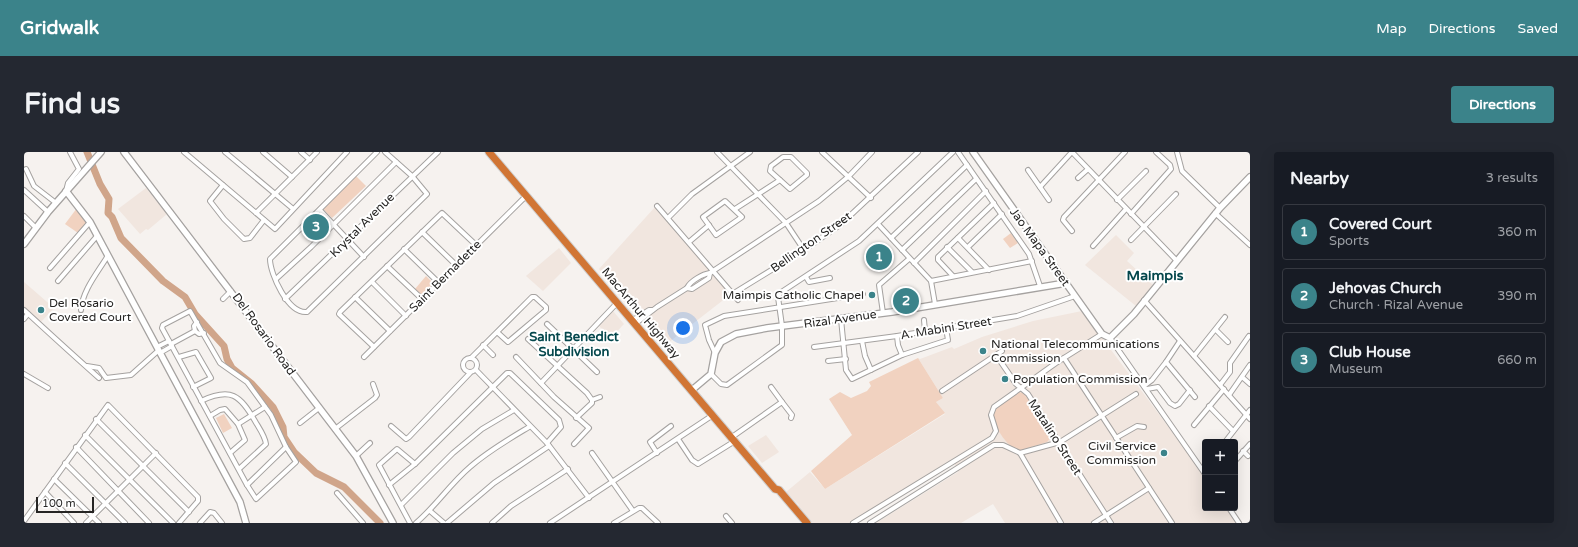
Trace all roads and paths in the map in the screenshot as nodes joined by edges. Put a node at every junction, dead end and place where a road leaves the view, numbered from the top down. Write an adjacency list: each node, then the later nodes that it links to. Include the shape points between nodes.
1 (70, 152): 49 (street, via 79,169 68,183)
2 (124, 152): 119 (street, Del Rosario Road)
3 (184, 152): 46 (street)
4 (225, 152): 51 (street)
5 (263, 152): 40 (street)
6 (301, 152): 30 (street)
7 (317, 152): 30 (street)
8 (338, 152): 28 (street)
9 (346, 152): 28 (street)
10 (377, 152): 64 (street)
11 (385, 152): 31 (street)
12 (438, 152): 38 (street, Krystal Avenue)
13 (489, 152): 54 (highway, MacArthur Highway)
14 (717, 152): 32 (street)
15 (750, 152): 32 (street)
16 (822, 152): 39 (street)
17 (872, 152): 39 (street)
18 (918, 152): 55 (street, Bellington Street)
19 (953, 152): 76 (street)
20 (958, 152): 33 (street)
21 (973, 152): 117 (street, Jao Mapa Street)
22 (1072, 152): 36 (street); 47 (street)
23 (1118, 152): 29 (street)
24 (1125, 152): 29 (street)
25 (1156, 152): 69 (street, via 1171,169)
26 (1177, 152): 65 (street, via 1182,171)
27 (100, 154): 49 (street)
28 (343, 156): 61 (street)
29 (1121, 156): 45 (street)
30 (310, 160): 40 (street)
31 (396, 162): 38 (street); 75 (street)
32 (730, 165): 52 (street); 71 (street, via 692,194)
33 (967, 165): 43 (street); 83 (street)
34 (26, 169): 58 (street, via 34,186)
35 (1028, 170): 47 (street)
36 (1087, 170): 42 (street); 45 (street)
37 (1146, 171): 57 (street)
38 (412, 176): 85 (street, Krystal Avenue); 98 (street, via 427,194)
39 (849, 176): 55 (street); 74 (street, via 820,201)
40 (292, 177): 51 (street)
41 (1250, 177): 65 (street)
42 (1078, 178)
43 (976, 179): 50 (street); 96 (street)
44 (780, 180): 44 (street, via 790,189 807,173 791,157 785,156 770,168); 52 (street)
45 (1099, 182): 57 (street); 80 (street, via 1064,217 1063,220)
46 (223, 185): 67 (street); 72 (street, via 210,201 244,239 250,238)
47 (1040, 187): 56 (street)
48 (24, 190): 66 (street)
49 (66, 191): 58 (street); 73 (street)
50 (986, 191): 59 (street); 102 (street)
51 (275, 194): 61 (street); 67 (street)
52 (758, 194): 62 (street); 74 (street)
53 (1176, 194): 78 (street)
54 (526, 196): 90 (street, Saint Bernadette); 129 (highway, MacArthur Highway)
55 (871, 198): 95 (street, Bellington Street, via 840,225)
56 (1049, 200)
57 (1117, 200): 63 (street)
58 (56, 203): 66 (street)
59 (994, 203): 68 (street); 84 (street)
60 (657, 206): 71 (street)
61 (292, 208): 72 (street, via 276,228)
62 (735, 209): 77 (street, via 727,202 723,202 704,216); 77 (street, via 741,219 718,235)
63 (1126, 209): 69 (street); 91 (street)
64 (320, 210): 75 (street); 112 (street, via 270,258)
65 (1218, 211): 89 (street); 100 (street)
66 (48, 212): 79 (street)
67 (256, 213): 72 (street)
68 (1002, 214): 93 (street); 101 (street)
69 (1131, 214): 78 (street)
70 (24, 216): 79 (street)
71 (668, 218): 87 (street)
72 (264, 220)
73 (90, 222): 82 (street); 105 (street)
74 (786, 223): 95 (street); 107 (street)
75 (333, 224): 85 (street); 112 (street)
76 (878, 224): 83 (street); 110 (street, via 840,255)
77 (708, 225): 87 (street)
78 (1144, 227): 86 (street); 100 (street)
79 (36, 228): 88 (street)
80 (1072, 231)
81 (422, 232): 90 (street, via 440,214 444,214); 94 (street); 104 (street)
82 (97, 236): 97 (street); 113 (street)
83 (891, 238): 96 (street)
84 (958, 238): 92 (street); 93 (street)
85 (348, 239): 98 (street); 125 (street, Krystal Avenue)
86 (1131, 240)
87 (689, 242): 107 (street)
88 (24, 244)
89 (1250, 245)
90 (477, 246): 104 (street, Saint Bernadette)
91 (1093, 246)
92 (947, 247): 108 (street); 109 (street, via 938,259)
93 (968, 247): 106 (street)
94 (404, 249): 103 (street); 116 (street)
95 (804, 250): 120 (street, Bellington Street)
96 (902, 250): 99 (street)
97 (107, 256): 133 (street, via 85,293); 166 (street)
98 (364, 257): 125 (street, via 307,312 302,312)
99 (909, 259): 102 (street); 134 (street, via 879,285)
100 (1176, 260): 128 (street)
101 (1032, 261): 106 (street); 118 (street)
102 (914, 263): 114 (street)
103 (387, 266): 115 (street); 126 (street)
104 (457, 266): 116 (street, Saint Bernadette)
105 (50, 268)
106 (989, 270): 108 (street)
107 (712, 272): 120 (street); 142 (street, via 705,274 651,313)
108 (972, 272): 109 (street)
109 (954, 276): 114 (street)
110 (806, 277): 111 (street, via 809,282); 131 (street, via 780,293)
111 (830, 278)
112 (276, 279): 125 (street)
113 (58, 281)
114 (931, 281): 130 (street)
115 (372, 282): 123 (street); 136 (street)
116 (439, 283): 126 (street, Saint Bernadette)
117 (1066, 283): 118 (street, Rizal Avenue); 122 (street, Jao Mapa Street)
118 (1040, 286): 130 (street, Rizal Avenue)
119 (232, 291): 124 (street); 215 (street, Del Rosario Road)
120 (734, 294): 127 (street)
121 (863, 294): 131 (street)
122 (1075, 296): 145 (street, A. Mabini Street, via 1018,316); 152 (street, Jao Mapa Street)
123 (356, 297): 148 (street); 163 (street, via 340,314)
124 (222, 299)
125 (285, 299)
126 (422, 299): 136 (street, Saint Bernadette)
127 (738, 300)
128 (1144, 300): 155 (street, via 1120,330); 158 (street)
129 (617, 303): 142 (highway, MacArthur Highway); 165 (street)
130 (935, 304): 134 (street, Rizal Avenue)
131 (780, 308): 144 (street); 168 (street, via 724,316 706,323)
132 (24, 310): 135 (street)
133 (81, 310)
134 (883, 313): 139 (street, Rizal Avenue)
135 (28, 314): 138 (street); 183 (street)
136 (406, 316): 148 (street, Saint Bernadette)
137 (1224, 317): 146 (street)
138 (24, 319)
139 (840, 319): 144 (street, Rizal Avenue); 160 (street)
140 (924, 320): 149 (street)
141 (197, 322): 147 (street, via 194,326); 150 (street); 161 (street, via 190,311 163,325 162,328)
142 (634, 322): 203 (highway, MacArthur Highway)
143 (546, 324): 165 (street)
144 (782, 326): 168 (street, Rizal Avenue, via 736,334 721,342); 189 (street, via 782,345 727,385 721,384)
145 (946, 328): 149 (street, A. Mabini Street); 170 (street, via 948,340)
146 (1216, 330): 159 (street); 172 (street)
147 (195, 331): 150 (street, via 199,334); 161 (street)
148 (390, 331): 163 (street, Saint Bernadette)
149 (925, 331): 153 (street, A. Mabini Street)
150 (204, 332): 214 (street, via 220,363 247,382)
151 (498, 332): 151 (street, via 532,297 546,307 546,310 508,342); 162 (street)
152 (1102, 334): 155 (street, Jao Mapa Street); 177 (street)
153 (897, 336): 157 (street, A. Mabini Street); 170 (street)
154 (1249, 336): 195 (street, via 1230,363 1230,372)
155 (1110, 338): 199 (street)
156 (528, 339): 181 (street)
157 (862, 341): 160 (street, A. Mabini Street); 185 (street)
158 (1180, 341): 172 (street); 180 (street)
159 (1228, 342)
160 (844, 343): 164 (street, A. Mabini Street); 178 (street)
161 (171, 344): 166 (street); 173 (street)
162 (483, 345): 169 (street); 176 (street)
163 (374, 347): 174 (street, Saint Bernadette)
164 (814, 347)
165 (573, 348): 181 (street); 186 (street)
166 (158, 350): 183 (street, via 132,375 106,378 99,368); 294 (street, via 240,502)
167 (1002, 351): 171 (street)
168 (715, 353): 189 (street)
169 (493, 355)
170 (902, 355): 185 (street)
171 (996, 355): 201 (street, Matalino Street); 204 (street)
172 (1194, 356): 195 (street)
173 (179, 357): 196 (street); 196 (street, via 196,352 211,378)
174 (364, 357)
175 (516, 357): 192 (street)
176 (471, 358): 184 (street, via 477,362); 187 (street, via 466,359 463,365)
177 (1064, 358): 201 (street); 219 (street)
178 (846, 359): 179 (street); 185 (street, via 846,370 852,379)
179 (828, 361)
180 (1166, 362): 199 (street); 205 (street)
181 (558, 365): 192 (street); 210 (street)
182 (1250, 365): 190 (street)
183 (85, 366): 191 (street)
184 (476, 370): 187 (street); 197 (street)
185 (871, 370)
186 (597, 372)
187 (470, 373): 229 (street, via 409,437 403,438)
188 (24, 374): 200 (street)
189 (711, 374): 203 (street)
190 (1242, 377): 194 (street); 207 (street)
191 (99, 378)
192 (540, 383): 223 (street)
193 (373, 384): 233 (street, via 377,395 375,398)
194 (1250, 384)
195 (1220, 385): 202 (street)
196 (193, 387): 211 (street)
197 (492, 387): 216 (street); 244 (street, via 505,374 510,373 559,420 561,427); 257 (street)
198 (771, 387): 212 (street)
199 (1145, 387): 205 (street, via 1158,387 1175,406); 261 (street)
200 (48, 388)
201 (1021, 388): 240 (street, Matalino Street, via 1028,394); 275 (street, via 992,409 991,419 996,434 992,438)
202 (1224, 389): 207 (street); 213 (street)
203 (692, 390): 218 (highway, MacArthur Highway)
204 (942, 390)
205 (1190, 390): 208 (street)
206 (1136, 394): 219 (street)
207 (1229, 395): 222 (street)
208 (1196, 396)
209 (600, 397): 210 (street)
210 (592, 400): 223 (street)
211 (201, 401): 220 (street); 221 (street, via 215,394 231,394 242,402)
212 (782, 402): 224 (street, via 792,415); 238 (street)
213 (1209, 406): 228 (street); 234 (street)
214 (265, 407): 221 (street); 246 (street)
215 (318, 408): 226 (street); 233 (street, Del Rosario Road)
216 (514, 410): 231 (street); 274 (street, via 482,429)
217 (1250, 410): 222 (street)
218 (713, 415): 237 (street); 238 (highway, MacArthur Highway)
219 (1102, 415): 236 (street); 240 (street)
220 (210, 416): 227 (street, via 225,410); 249 (street)
221 (252, 416): 227 (street); 260 (street, via 266,444)
222 (1248, 417): 234 (street)
223 (576, 418): 242 (street, via 589,430)
224 (791, 418)
225 (96, 419): 235 (street); 248 (street, via 108,404); 258 (street)
226 (300, 422)
227 (238, 424): 249 (street, via 245,440)
228 (1194, 425)
229 (391, 426)
230 (671, 426): 251 (street, via 650,442)
231 (530, 427): 244 (street); 276 (street, via 500,444 469,468)
232 (1144, 427): 236 (street, via 1137,426)
233 (335, 430): 253 (street, Del Rosario Road)
234 (1233, 431): 239 (street)
235 (85, 435): 245 (street); 263 (street)
236 (1116, 438): 267 (street)
237 (678, 439): 238 (street, via 692,460 698,464); 251 (street)
238 (734, 439): 268 (highway, MacArthur Highway)
239 (1227, 439)
240 (1060, 442): 252 (street); 282 (street, Matalino Street)
241 (370, 443): 253 (street)
242 (574, 444)
243 (1250, 444): 247 (street)
244 (548, 445): 259 (street); 300 (street, via 494,483)
245 (76, 447): 256 (street); 269 (street)
246 (286, 447): 266 (street); 266 (street, via 296,462 258,498 254,498)
247 (1243, 452): 254 (street); 255 (street)
248 (156, 453): 258 (street); 279 (street, via 198,497 198,501)
249 (230, 453): 260 (street)
250 (592, 453): 264 (street)
251 (657, 453): 264 (street)
252 (1020, 453): 280 (street, via 1003,445 994,445); 310 (street)
253 (356, 456): 296 (street, Del Rosario Road)
254 (1248, 456)
255 (1238, 458)
256 (65, 463): 262 (street); 273 (street)
257 (415, 464): 265 (street); 265 (street, via 396,450 379,465)
258 (142, 466): 263 (street); 279 (street)
259 (568, 469): 272 (street); 301 (street, via 511,506)
260 (239, 470): 266 (street)
261 (1202, 470)
262 (54, 478): 270 (street); 283 (street)
263 (130, 479): 269 (street); 290 (street)
264 (613, 482): 272 (street); 277 (street)
265 (390, 485): 274 (street)
266 (247, 486)
267 (1149, 488): 282 (street); 313 (street)
268 (776, 489): 306 (highway, MacArthur Highway, via 776,493); 307 (highway, MacArthur Highway)
269 (117, 491): 273 (street); 289 (street)
270 (45, 492): 284 (street); 285 (street)
271 (337, 493): 295 (street)
272 (589, 498): 302 (street)
273 (105, 504): 283 (street); 288 (street)
274 (401, 505): 297 (street)
275 (883, 505): 280 (street); 308 (street)
276 (430, 511): 298 (street); 299 (street)
277 (633, 511): 303 (street); 304 (street, via 642,508)
278 (1230, 511): 314 (street)
279 (189, 512): 291 (street)
280 (887, 512): 309 (street)
281 (726, 516): 305 (street)
282 (1106, 516): 311 (street); 312 (street, Matalino Street)
283 (92, 517): 286 (street); 287 (street)
284 (24, 521)
285 (74, 523)
286 (86, 523)
287 (99, 523)
288 (125, 523)
289 (150, 523)
290 (174, 523)
291 (179, 523)
292 (200, 523): 293 (street, via 210,512)
293 (222, 523)
294 (246, 523)
295 (363, 523)
296 (393, 523)
297 (410, 523)
298 (416, 523)
299 (444, 523)
300 (447, 523)
301 (492, 523)
302 (550, 523)
303 (614, 523)
304 (658, 523)
305 (732, 523)
306 (801, 523)
307 (807, 523)
308 (853, 523)
309 (870, 523)
310 (1061, 523)
311 (1094, 523)
312 (1111, 523)
313 (1172, 523)
314 (1239, 523)

